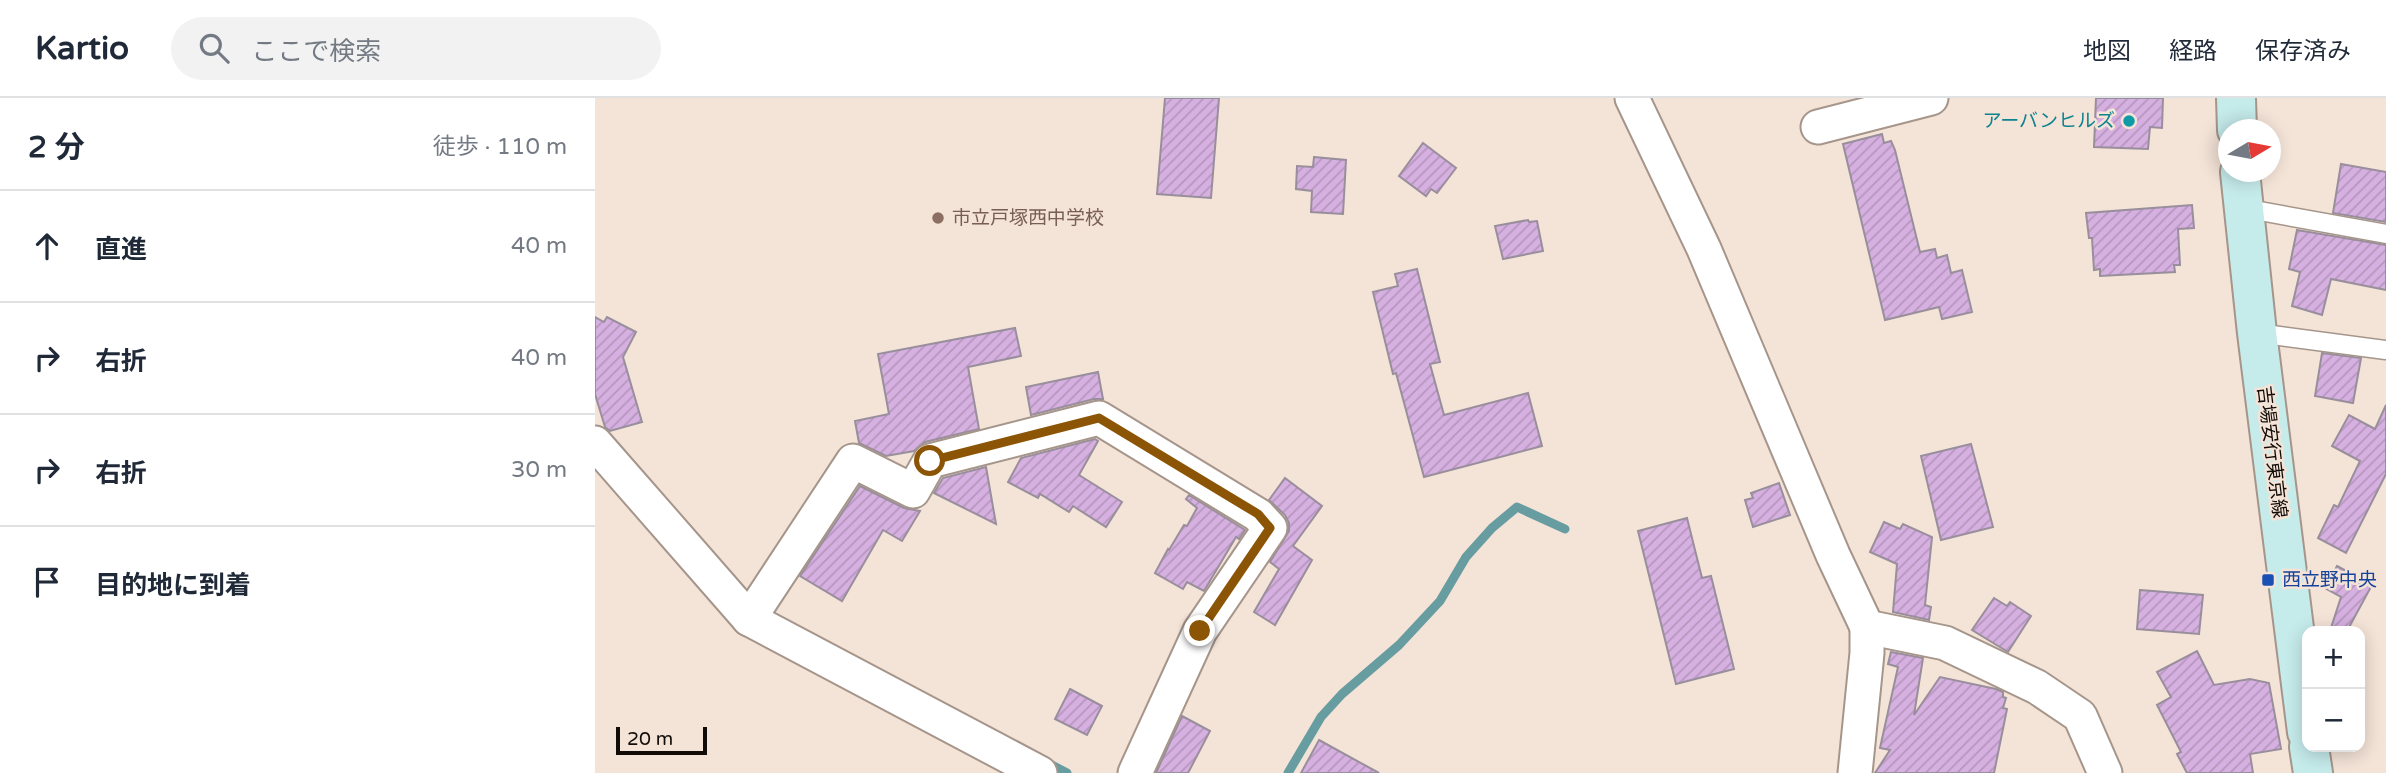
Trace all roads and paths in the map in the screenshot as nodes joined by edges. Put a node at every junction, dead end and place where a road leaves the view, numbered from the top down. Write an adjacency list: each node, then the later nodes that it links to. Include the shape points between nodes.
1 (1632, 98): 12 (street, via 1704,249 1832,555)
2 (1931, 98): 5 (street)
3 (2236, 98): 4 (main road)
4 (2237, 119)
5 (1818, 127)
6 (2241, 190): 7 (lane); 8 (main road, 吉場安行東京線)
7 (2386, 234)
8 (2257, 332): 9 (lane); 13 (main road, 吉場安行東京線)
9 (2386, 350)
10 (595, 443): 11 (street)
11 (749, 619): 15 (street); 16 (street, via 853,461 913,491 930,461 1099,418 1258,514 1270,528 1200,631)
12 (1867, 627): 17 (street); 18 (street, via 1945,643 2037,687 2080,716)
13 (2302, 692)
14 (2310, 752): 19 (main road)
15 (1040, 773)
16 (1135, 773)
17 (1855, 773)
18 (2105, 773)
19 (2312, 773)

